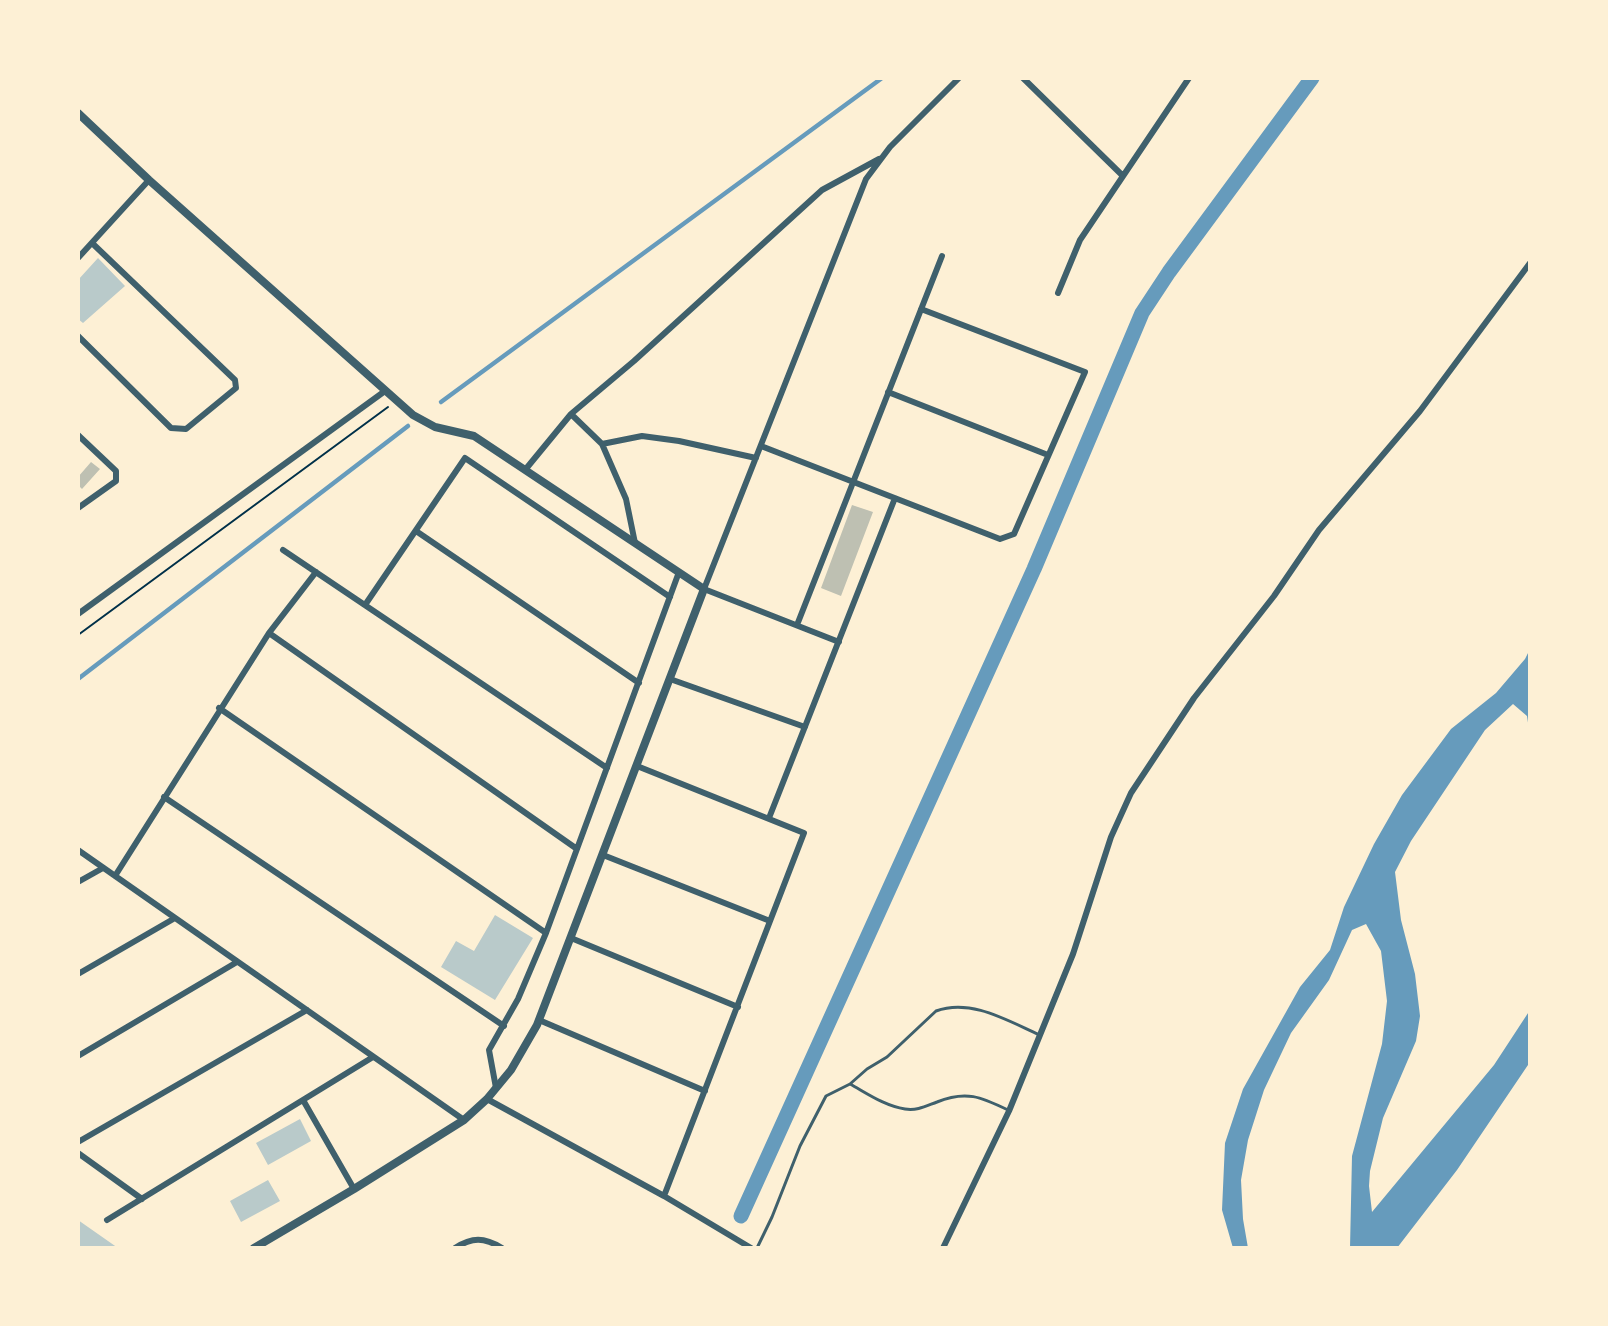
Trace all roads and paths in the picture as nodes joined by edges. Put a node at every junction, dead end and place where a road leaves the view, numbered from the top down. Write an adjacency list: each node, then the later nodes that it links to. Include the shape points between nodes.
1 (959, 78): 5 (street)
2 (1023, 78): 6 (street)
3 (1189, 78): 6 (street)
4 (78, 113): 7 (street)
5 (882, 157): 18 (street, via 822,190); 21 (street, via 866,179)
6 (1123, 176): 12 (street, via 1080,240)
7 (149, 180): 8 (street); 15 (street)
8 (92, 243): 10 (street); 14 (street, via 235,380 236,388 186,429 171,428)
9 (942, 256): 13 (street)
10 (78, 258)
11 (1530, 263): 65 (street, via 1420,411 1319,530 1274,596 1194,698 1137,784 1111,837 1073,954)
12 (1058, 293)
13 (921, 309): 16 (street); 22 (street, via 1085,372)
14 (78, 336)
15 (385, 391): 17 (street); 36 (street)
16 (888, 392): 22 (street); 25 (street)
17 (395, 401): 24 (street, via 423,422 474,436); 39 (path)
18 (571, 414): 20 (street); 24 (street)
19 (78, 435): 27 (street, via 116,471 116,481)
20 (602, 444): 23 (street, via 642,436); 29 (street, via 626,499)
21 (761, 446): 23 (street); 25 (street)
22 (1048, 455): 26 (street, via 1014,534 999,539)
23 (756, 458): 33 (street)
24 (525, 470): 29 (street)
25 (853, 482): 26 (street); 37 (street)
26 (895, 498): 40 (street)
27 (78, 508)
28 (416, 531): 34 (street, via 465,458); 35 (street); 42 (street)
29 (635, 543): 32 (street)
30 (283, 550): 31 (street)
31 (315, 572): 35 (street); 38 (street)
32 (679, 572): 33 (street); 34 (street)
33 (704, 589): 37 (street); 41 (street)
34 (670, 597): 42 (street)
35 (365, 605): 46 (street)
36 (78, 614)
37 (796, 625): 40 (street)
38 (269, 633): 43 (street); 49 (street)
39 (78, 635)
40 (839, 642): 44 (street)
41 (670, 679): 44 (street); 45 (street)
42 (639, 683): 46 (street)
43 (219, 708): 47 (street); 57 (street)
44 (805, 727): 48 (street)
45 (637, 766): 48 (street); 51 (street)
46 (607, 768): 49 (street)
47 (164, 797): 53 (street); 64 (street)
48 (769, 818): 56 (street, via 804,833)
49 (577, 849): 57 (street)
50 (78, 850): 52 (street)
51 (603, 855): 56 (street); 58 (street)
52 (103, 868): 53 (street); 54 (street)
53 (115, 876): 55 (street)
54 (78, 882)
55 (175, 918): 59 (street); 60 (street)
56 (770, 921): 61 (street)
57 (546, 933): 64 (street)
58 (571, 938): 61 (street); 63 (street)
59 (237, 962): 62 (street); 66 (street)
60 (78, 974)
61 (738, 1007): 70 (street)
62 (307, 1010): 67 (street); 75 (street)
63 (539, 1020): 69 (street, via 511,1070); 70 (street)
64 (504, 1026): 69 (street, via 489,1050)
65 (1040, 1035): 68 (lane, via 970,1007 944,1008); 73 (street)
66 (78, 1056)
67 (373, 1057): 72 (street); 74 (street)
68 (850, 1084): 73 (lane, via 885,1104 907,1110 961,1095 979,1096); 85 (lane, via 826,1096 800,1146)
69 (496, 1088): 71 (street)
70 (705, 1091): 78 (street)
71 (487, 1099): 74 (street); 78 (street)
72 (303, 1101): 77 (street); 79 (street)
73 (1009, 1111): 86 (street)
74 (464, 1120): 77 (street)
75 (78, 1142)
76 (78, 1153): 79 (street)
77 (354, 1189): 81 (street)
78 (664, 1197): 84 (street)
79 (142, 1199): 80 (street)
80 (107, 1220)
81 (254, 1248)
82 (455, 1248): 83 (street, via 475,1240)
83 (502, 1248)
84 (752, 1248)
85 (757, 1248)
86 (943, 1248)

